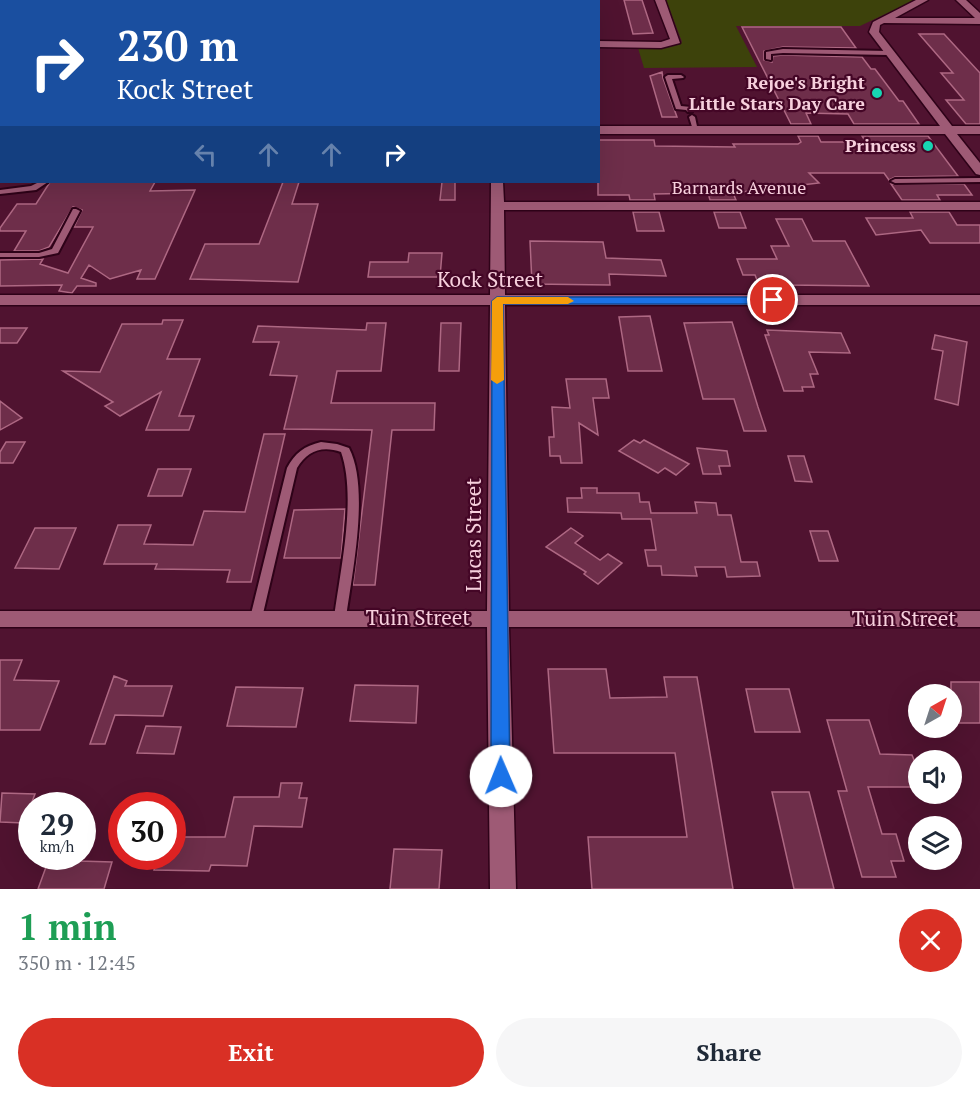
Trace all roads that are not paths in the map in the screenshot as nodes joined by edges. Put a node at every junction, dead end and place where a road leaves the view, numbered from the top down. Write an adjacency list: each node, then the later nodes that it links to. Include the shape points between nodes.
1 (660, 0): 6 (street, via 676,42)
2 (924, 0): 5 (street)
3 (961, 0): 4 (street)
4 (980, 20): 5 (street)
5 (880, 21): 7 (street, via 874,32)
6 (600, 44)
7 (888, 52): 8 (lane, via 783,51 768,53); 12 (street)
8 (769, 59)
9 (681, 77): 11 (lane, via 668,77 678,108 689,108)
10 (600, 130): 11 (street)
11 (696, 130): 12 (street)
12 (947, 130): 13 (street); 14 (street)
13 (980, 130)
14 (980, 171)
15 (980, 180): 16 (lane)
16 (895, 181)
17 (42, 183): 19 (lane)
18 (497, 183): 20 (street, Lucas Street)
19 (0, 192)
20 (499, 206): 21 (street, Barnards Avenue); 26 (street, Lucas Street)
21 (980, 206)
22 (76, 211): 23 (lane, via 55,251)
23 (0, 255)
24 (0, 300): 26 (street, Kock Street)
25 (980, 300): 26 (street, Kock Street)
26 (497, 301): 29 (street, Lucas Street)
27 (256, 618): 28 (street, Tuin Street); 28 (lane, via 296,458 304,450 327,446 345,450 352,471 350,538); 30 (street, Tuin Street)
28 (340, 618): 29 (street, Tuin Street)
29 (498, 618): 31 (street, Tuin Street); 32 (street, Lucas Street)
30 (0, 619)
31 (980, 620)
32 (503, 889)

